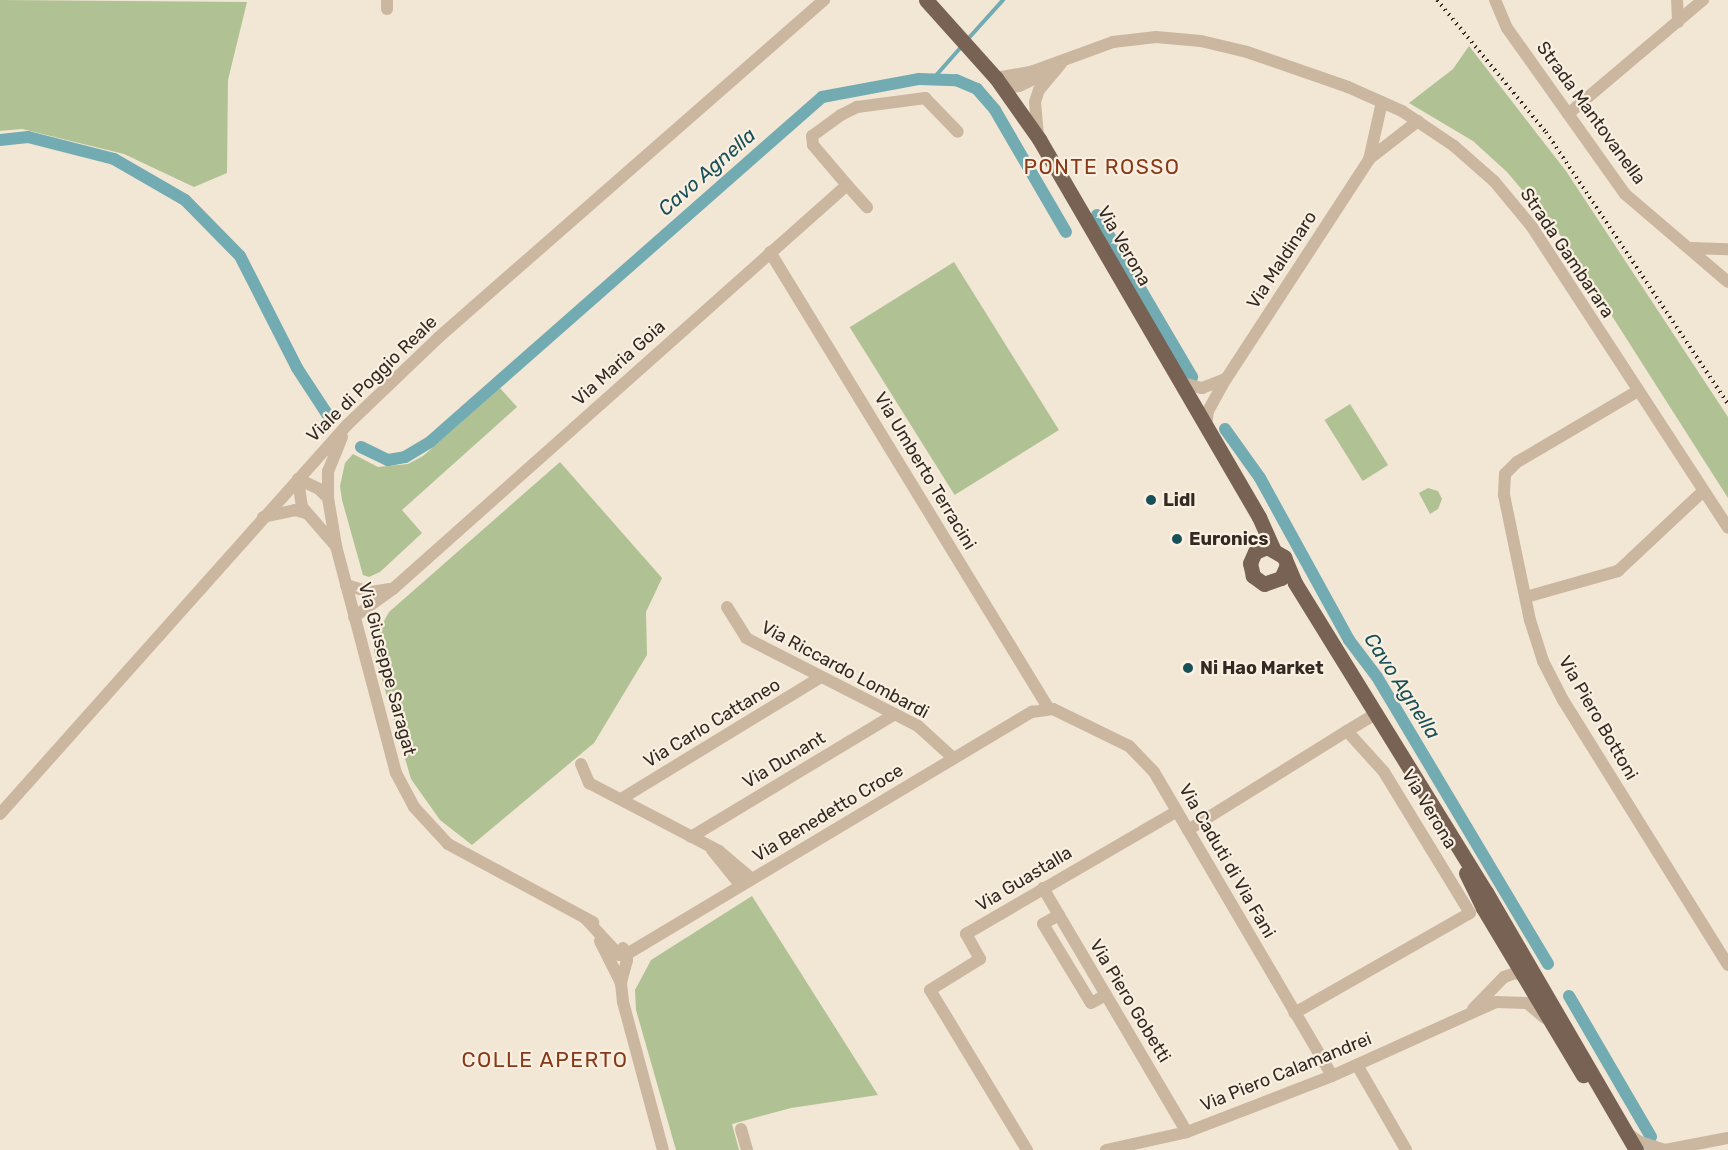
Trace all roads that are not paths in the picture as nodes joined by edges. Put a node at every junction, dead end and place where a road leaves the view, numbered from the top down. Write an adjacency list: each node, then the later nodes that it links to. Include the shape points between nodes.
1 (824, 0): 6 (street, Viale di Poggio Reale)
2 (926, 0): 10 (main road, Via Verona)
3 (1495, 0): 12 (street, Strada Mantovanella, via 1507,28)
4 (1677, 0): 7 (street)
5 (1703, 0): 7 (street)
6 (810, 5): 27 (street, Viale di Poggio Reale, via 439,337)
7 (1678, 22): 12 (street)
8 (1064, 61): 9 (street, Strada Gambarara); 10 (street, Strada Gambarara); 11 (street, Strada Gambarara, via 1113,42 1156,37 1201,41 1303,70)
9 (1054, 70): 10 (street, Strada Gambarara, via 1019,86); 15 (street, Strada Gambarara, via 1035,102)
10 (1000, 83): 15 (main road, Via Verona)
11 (1382, 102): 13 (street, Strada Gambarara); 16 (street, Via Maldinaro)
12 (1568, 114): 19 (street, Strada Mantovanella, via 1625,194)
13 (1418, 121): 16 (street, Via Maldinaro); 26 (street, Strada Gambarara, via 1494,181 1532,227)
14 (958, 132): 17 (street, via 925,98 857,107 841,114 812,136 813,145)
15 (1039, 139): 25 (main road, Via Verona)
16 (1369, 160): 24 (street, Via Maldinaro)
17 (847, 185): 18 (street); 21 (street, Via Maria Goia)
18 (867, 207)
19 (1687, 248): 20 (street); 23 (street, Strada Mantovanella)
20 (1728, 249)
21 (770, 252): 42 (street, Via Maria Goia); 48 (street, Via Umberto Terracini)
22 (1728, 265): 23 (street)
23 (1726, 280)
24 (1226, 379): 25 (street, via 1202,388); 28 (street, Via Maldinaro, via 1208,411)
25 (1182, 383): 28 (main road, Via Verona)
26 (1636, 392): 30 (street, Strada Gambarara); 43 (street, Via Piero Bottoni, via 1517,462 1505,474 1504,495)
27 (347, 425): 29 (street, Viale di Poggio Reale); 31 (street, Via Giuseppe Saragat, via 331,460)
28 (1206, 425): 32 (main road, Via Verona)
29 (298, 479): 31 (street); 33 (street, Via Giuseppe Saragat, via 297,492); 34 (street, Viale di Poggio Reale)
30 (1702, 492): 35 (street, Strada Gambarara); 43 (street, via 1618,570)
31 (328, 498): 36 (street, Via Giuseppe Saragat)
32 (1245, 498): 37 (main road, Via Verona, via 1259,516); 38 (main road, Via Verona, via 1256,531)
33 (306, 513): 34 (street, via 295,510); 36 (street, Via Giuseppe Saragat)
34 (262, 517): 56 (street, Viale di Poggio Reale)
35 (1728, 528)
36 (336, 546): 41 (street, Via Giuseppe Saragat)
37 (1273, 548): 38 (main road); 39 (main road, Via Verona, via 1284,557)
38 (1256, 552): 40 (main road, Via Verona, via 1250,563 1253,576)
39 (1286, 567): 40 (main road, via 1281,578); 46 (main road, Via Verona)
40 (1270, 584): 46 (main road, Via Verona, via 1294,595)
41 (346, 585): 42 (street, via 371,592); 45 (street, Via Giuseppe Saragat)
42 (394, 588): 45 (street, Via Maria Goia)
43 (1526, 597): 70 (street, Via Piero Bottoni, via 1543,661 1563,700)
44 (727, 607): 47 (street, Via Riccardo Lombardi, via 746,638)
45 (354, 617): 66 (street, Via Giuseppe Saragat, via 391,759 414,807 448,844)
46 (1317, 617): 50 (main road, Via Verona)
47 (821, 677): 49 (street, Via Riccardo Lombardi); 54 (street, Via Carlo Cattaneo)
48 (1049, 709): 52 (street, Via Benedetto Croce, via 1032,712); 55 (street, Via Caduti di Via Fani, via 1088,724 1139,753)
49 (895, 714): 52 (street, Via Riccardo Lombardi, via 918,726); 58 (street, Via Dunant)
50 (1375, 714): 51 (street); 60 (main road, Via Verona)
51 (1347, 730): 57 (street); 77 (street, Via Verona, via 1384,772 1470,913)
52 (953, 758): 61 (street, Via Benedetto Croce)
53 (581, 764): 54 (street, via 589,783)
54 (621, 799): 58 (street)
55 (1177, 811): 57 (street, Via Caduti di Via Fani); 63 (street, Via Guastalla)
56 (0, 813)
57 (1188, 830): 77 (street, Via Caduti di Via Fani)
58 (691, 837): 59 (street)
59 (708, 844): 61 (street, via 737,863); 62 (street)
60 (1459, 853): 64 (main road, Via Verona); 68 (main road, Via Verona, via 1477,897)
61 (752, 879): 62 (street, Via Benedetto Croce)
62 (741, 886): 69 (street, Via Benedetto Croce)
63 (1042, 888): 65 (street, Via Piero Gobetti); 90 (street, Via Guastalla, via 966,934 980,959 930,990)
64 (1486, 892): 71 (street, Via Verona); 79 (main road, Via Verona)
65 (1059, 915): 74 (street, Via Piero Gobetti); 74 (street, via 1043,924 1091,1003)
66 (585, 918): 67 (street, Via Giuseppe Saragat); 69 (street, Via Giuseppe Saragat, via 612,934)
67 (594, 932): 69 (street, Via Giuseppe Saragat, via 608,940 619,955); 72 (street, Via Giuseppe Saragat)
68 (1508, 948): 71 (main road, Via Verona); 73 (street, Via Piero Calamandrei, via 1505,968)
69 (627, 954): 72 (street, Via Giuseppe Saragat)
70 (1728, 965)
71 (1528, 980): 73 (street, Via Piero Calamandrei, via 1508,975); 75 (street, Via Piero Calamandrei); 78 (main road, Via Verona); 79 (street, Via Verona)
72 (621, 983): 88 (street, Via Giuseppe Saragat)
73 (1488, 991): 76 (street, Via Piero Calamandrei)
74 (1106, 995): 84 (street, Via Piero Gobetti)
75 (1509, 1001): 76 (street, Via Piero Calamandrei); 78 (street, via 1527,1003)
76 (1473, 1010): 80 (street, Via Piero Calamandrei)
77 (1295, 1013): 81 (street, Via Caduti di Via Fani)
78 (1553, 1024): 82 (main road, Via Verona, via 1580,1071)
79 (1577, 1046): 82 (main road, Via Verona)
80 (1357, 1065): 81 (street, Via Piero Calamandrei); 92 (street)
81 (1332, 1076): 84 (street, Via Piero Calamandrei)
82 (1609, 1104): 85 (main road, Via Verona)
83 (741, 1129): 89 (street)
84 (1187, 1132): 91 (street, Via Piero Calamandrei)
85 (1625, 1132): 87 (street, via 1650,1146); 93 (main road, Via Verona)
86 (1724, 1139): 87 (street); 94 (street)
87 (1680, 1149)
88 (663, 1150)
89 (747, 1150)
90 (1027, 1150)
91 (1106, 1150)
92 (1406, 1150)
93 (1636, 1150)
94 (1699, 1150)

